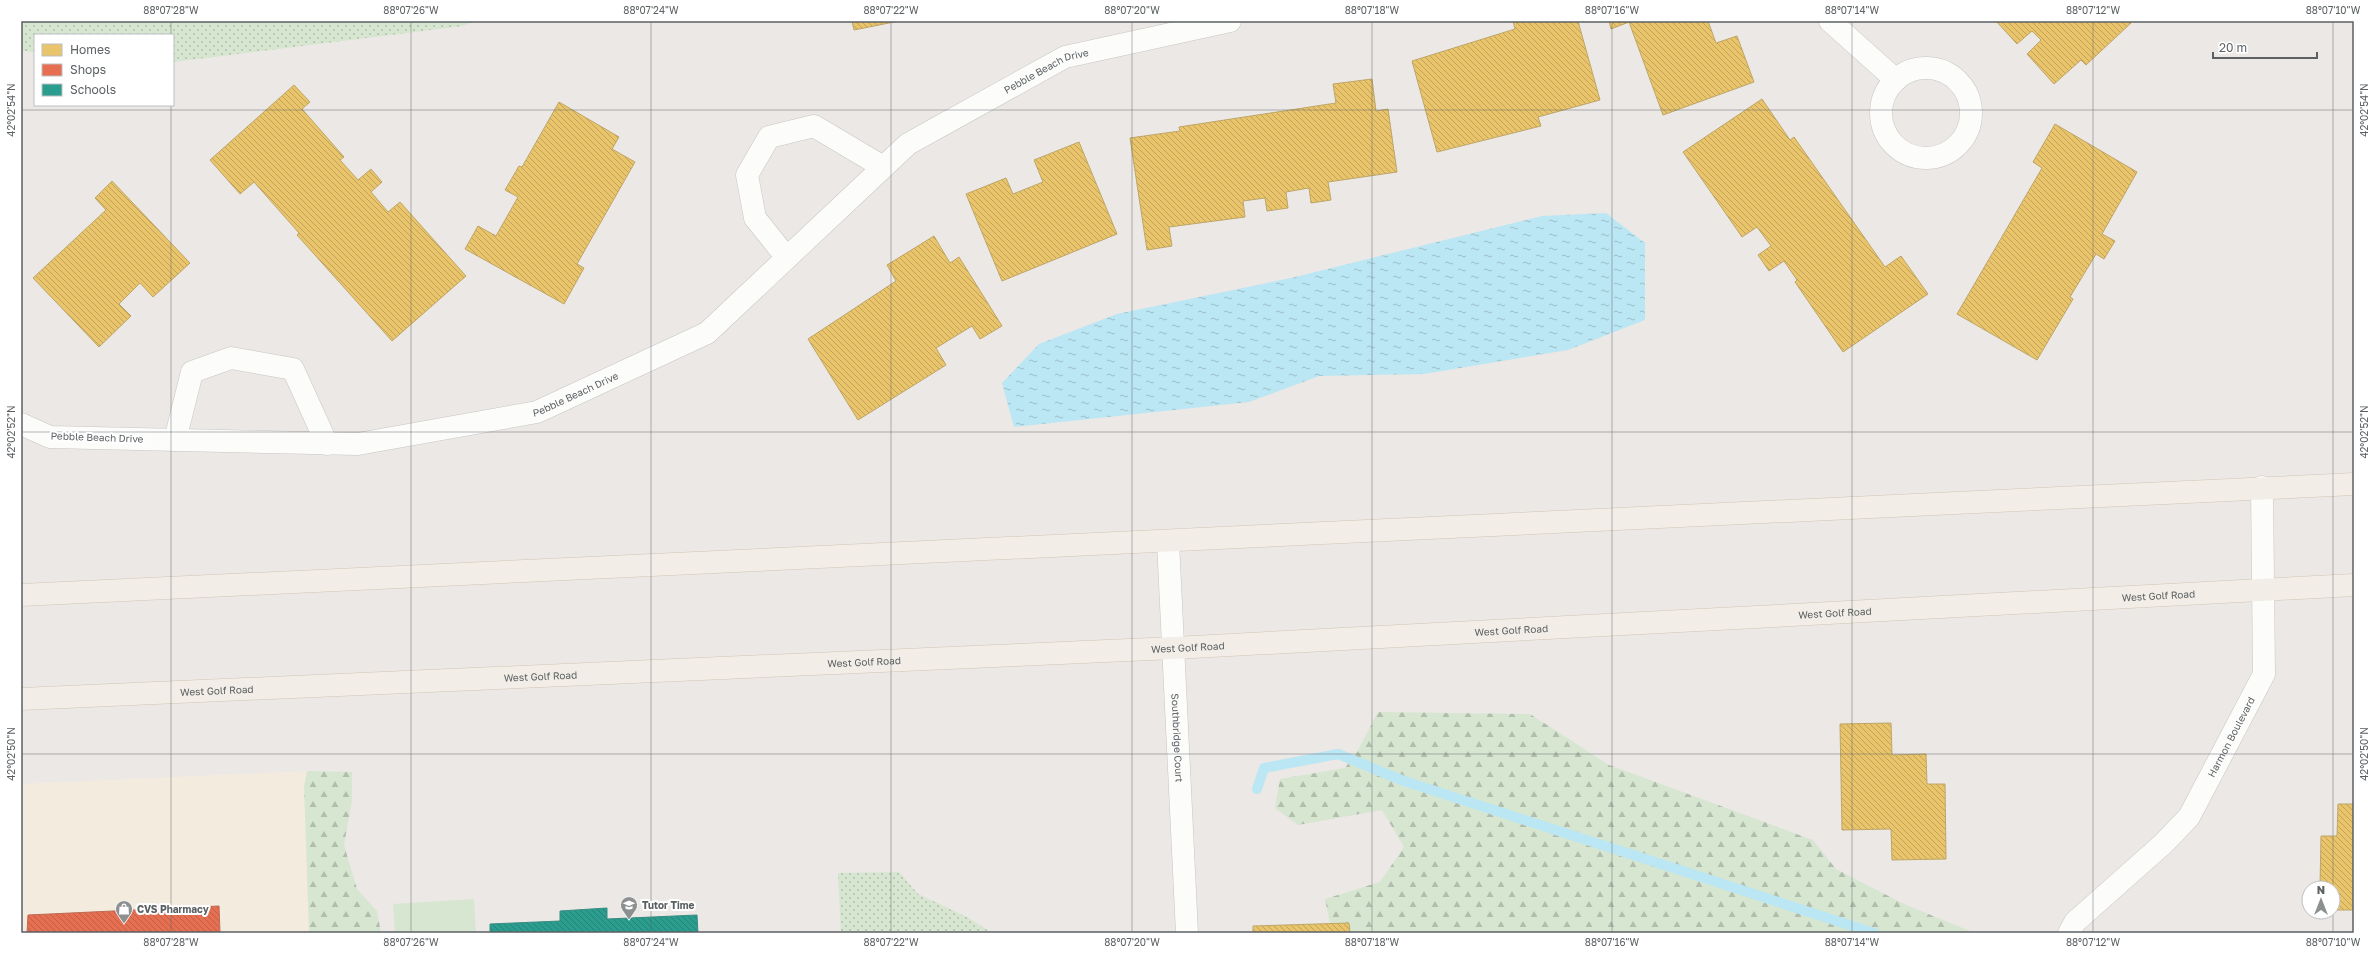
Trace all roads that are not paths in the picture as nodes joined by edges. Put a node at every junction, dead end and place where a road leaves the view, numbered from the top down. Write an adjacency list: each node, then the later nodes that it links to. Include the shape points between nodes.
1 (1230, 21): 4 (street, Pebble Beach Drive, via 1066,57 908,144)
2 (1830, 21): 3 (street)
3 (1896, 80): 3 (street, via 1909,72 1923,68 1938,70 1952,76 1962,86 1969,100 1969,128 1962,141 1950,151 1936,157 1922,158 1907,154 1895,146 1886,134 1882,120 1882,105 1887,91)
4 (883, 167): 5 (street, Pebble Beach Drive); 5 (street, via 814,126 769,137 747,176 755,218)
5 (787, 258): 8 (street, Pebble Beach Drive, via 707,333 537,412 358,444)
6 (21, 424): 7 (street, Pebble Beach Drive, via 50,437)
7 (175, 440): 8 (street, Pebble Beach Drive); 8 (street, via 192,372 231,358 293,369)
8 (327, 444)
9 (2354, 484): 10 (main road)
10 (2262, 487): 11 (main road); 13 (street, Harmon Boulevard)
11 (1168, 542): 14 (main road); 15 (street, Southbridge Court)
12 (2354, 585): 13 (main road, West Golf Road)
13 (2264, 590): 15 (main road, West Golf Road); 18 (street, Harmon Boulevard, via 2264,674 2189,817 2163,844 2075,922)
14 (21, 595)
15 (1174, 648): 16 (main road, West Golf Road); 17 (street, Southbridge Court)
16 (21, 699)
17 (1187, 933)
18 (2069, 933)

